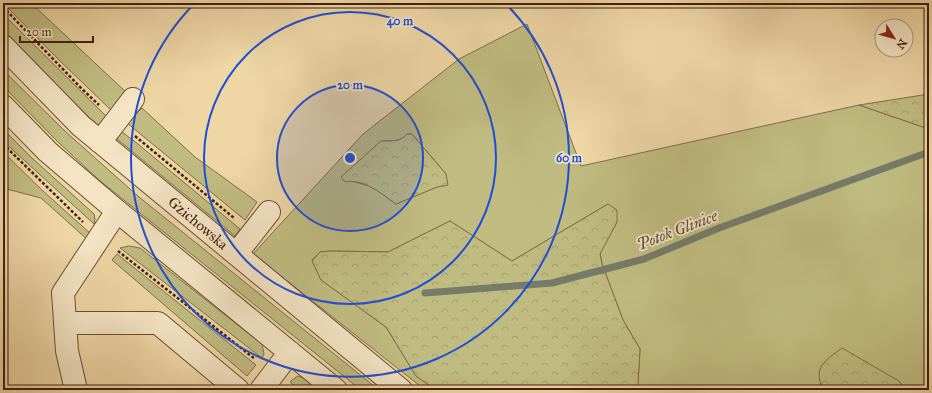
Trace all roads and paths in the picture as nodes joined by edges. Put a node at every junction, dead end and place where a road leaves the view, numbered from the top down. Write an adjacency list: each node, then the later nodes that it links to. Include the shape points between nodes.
1 (3, 46): 4 (street, Gzichowska)
2 (133, 99): 4 (street)
3 (3, 106): 6 (street, via 48,152)
4 (100, 142): 9 (street, Gzichowska)
5 (3, 144): 8 (path)
6 (117, 211): 8 (street); 11 (street)
7 (270, 212): 9 (street)
8 (100, 237): 10 (street, via 63,293); 12 (path)
9 (236, 254): 16 (street, Gzichowska)
10 (65, 323): 13 (street); 14 (street, via 158,323)
11 (290, 352): 12 (street); 15 (street)
12 (267, 382)
13 (76, 390)
14 (238, 390)
15 (336, 390)
16 (401, 390)

